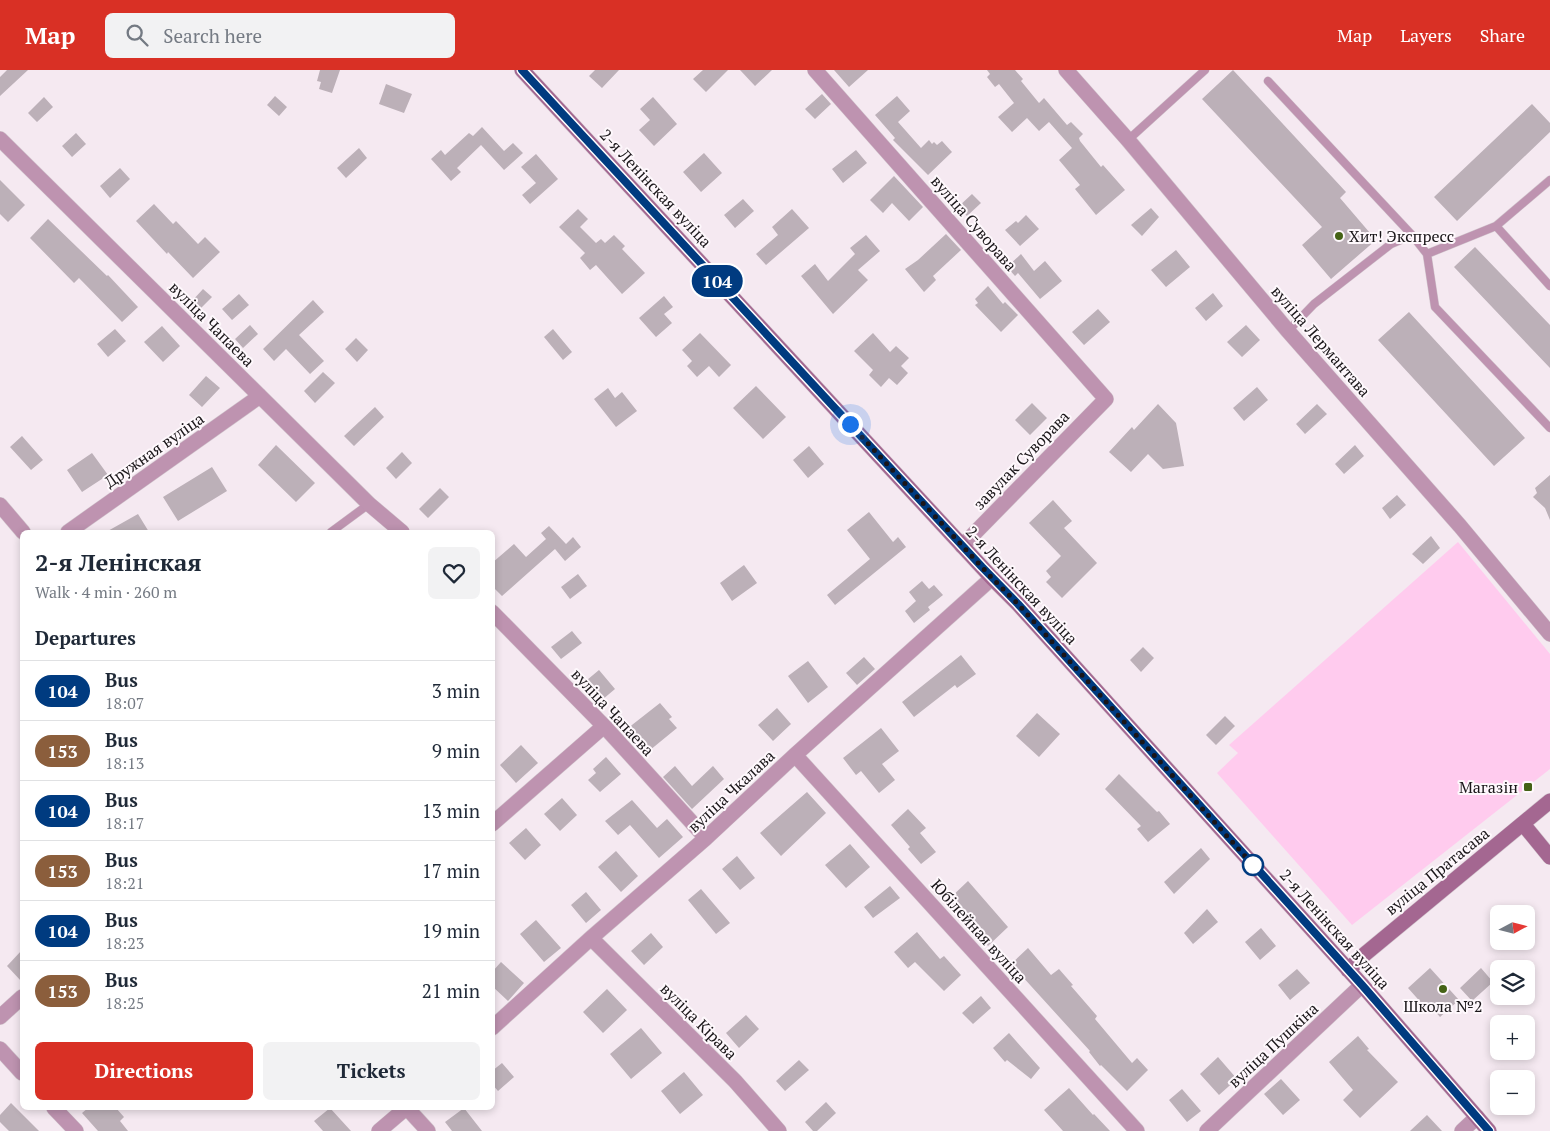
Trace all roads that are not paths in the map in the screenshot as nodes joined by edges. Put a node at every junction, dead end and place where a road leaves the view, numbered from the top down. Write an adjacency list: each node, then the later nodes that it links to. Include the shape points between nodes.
1 (522, 70): 23 (main road, 2-я Ленінская вуліца)
2 (815, 70): 15 (street, вуліца Суворава)
3 (1066, 70): 7 (street, вуліца Лермантава)
4 (1205, 70): 7 (lane)
5 (1268, 81): 10 (lane)
6 (0, 139): 14 (street, вуліца Чапаева)
7 (1128, 140): 13 (street, вуліца Лермантава)
8 (1550, 180): 9 (lane)
9 (1496, 226): 11 (lane); 12 (lane)
10 (1412, 235): 11 (lane); 13 (lane, via 1391,244 1314,304)
11 (1427, 254): 16 (lane, via 1435,307)
12 (1550, 286)
13 (1288, 331): 26 (street, вуліца Лермантава, via 1460,526)
14 (260, 396): 17 (street, вуліца Чапаева); 20 (street, Дружная вуліца)
15 (1106, 399): 23 (street, завулак Суворава)
16 (1550, 428)
17 (369, 504): 21 (lane); 22 (street, вуліца Чапаева)
18 (0, 505): 19 (street)
19 (21, 530)
20 (71, 530)
21 (334, 530)
22 (400, 530)
23 (962, 546): 24 (main road, 2-я Ленінская вуліца)
24 (992, 578): 28 (street, вуліца Чкалава); 35 (main road, 2-я Ленінская вуліца)
25 (495, 615): 27 (street, вуліца Чапаева)
26 (1550, 634)
27 (604, 726): 30 (street); 32 (street, вуліца Чапаева)
28 (795, 755): 32 (street, вуліца Чкалава); 50 (street, Юбілейная вуліца)
29 (1550, 801): 31 (main road, вуліца Пратасава)
30 (495, 821)
31 (1523, 824): 33 (main road); 35 (main road, вуліца Пратасава)
32 (706, 838): 34 (street, вуліца Чкалава)
33 (1550, 857)
34 (592, 938): 39 (street, вуліца Чкалава); 49 (street, вуліца Кірава, via 735,1081)
35 (1348, 970): 36 (main road, 2-я Ленінская вуліца)
36 (1362, 985): 45 (main road, 2-я Ленінская вуліца); 51 (street, вуліца Пушкіна)
37 (20, 999): 38 (street)
38 (0, 1017)
39 (495, 1025)
40 (0, 1049): 41 (street)
41 (20, 1072)
42 (56, 1110): 46 (street)
43 (404, 1110): 47 (street)
44 (408, 1110): 48 (street)
45 (1477, 1117): 52 (street); 53 (main road, 2-я Ленінская вуліца)
46 (76, 1131)
47 (379, 1131)
48 (428, 1131)
49 (779, 1131)
50 (1137, 1131)
51 (1207, 1131)
52 (1462, 1131)
53 (1489, 1131)

